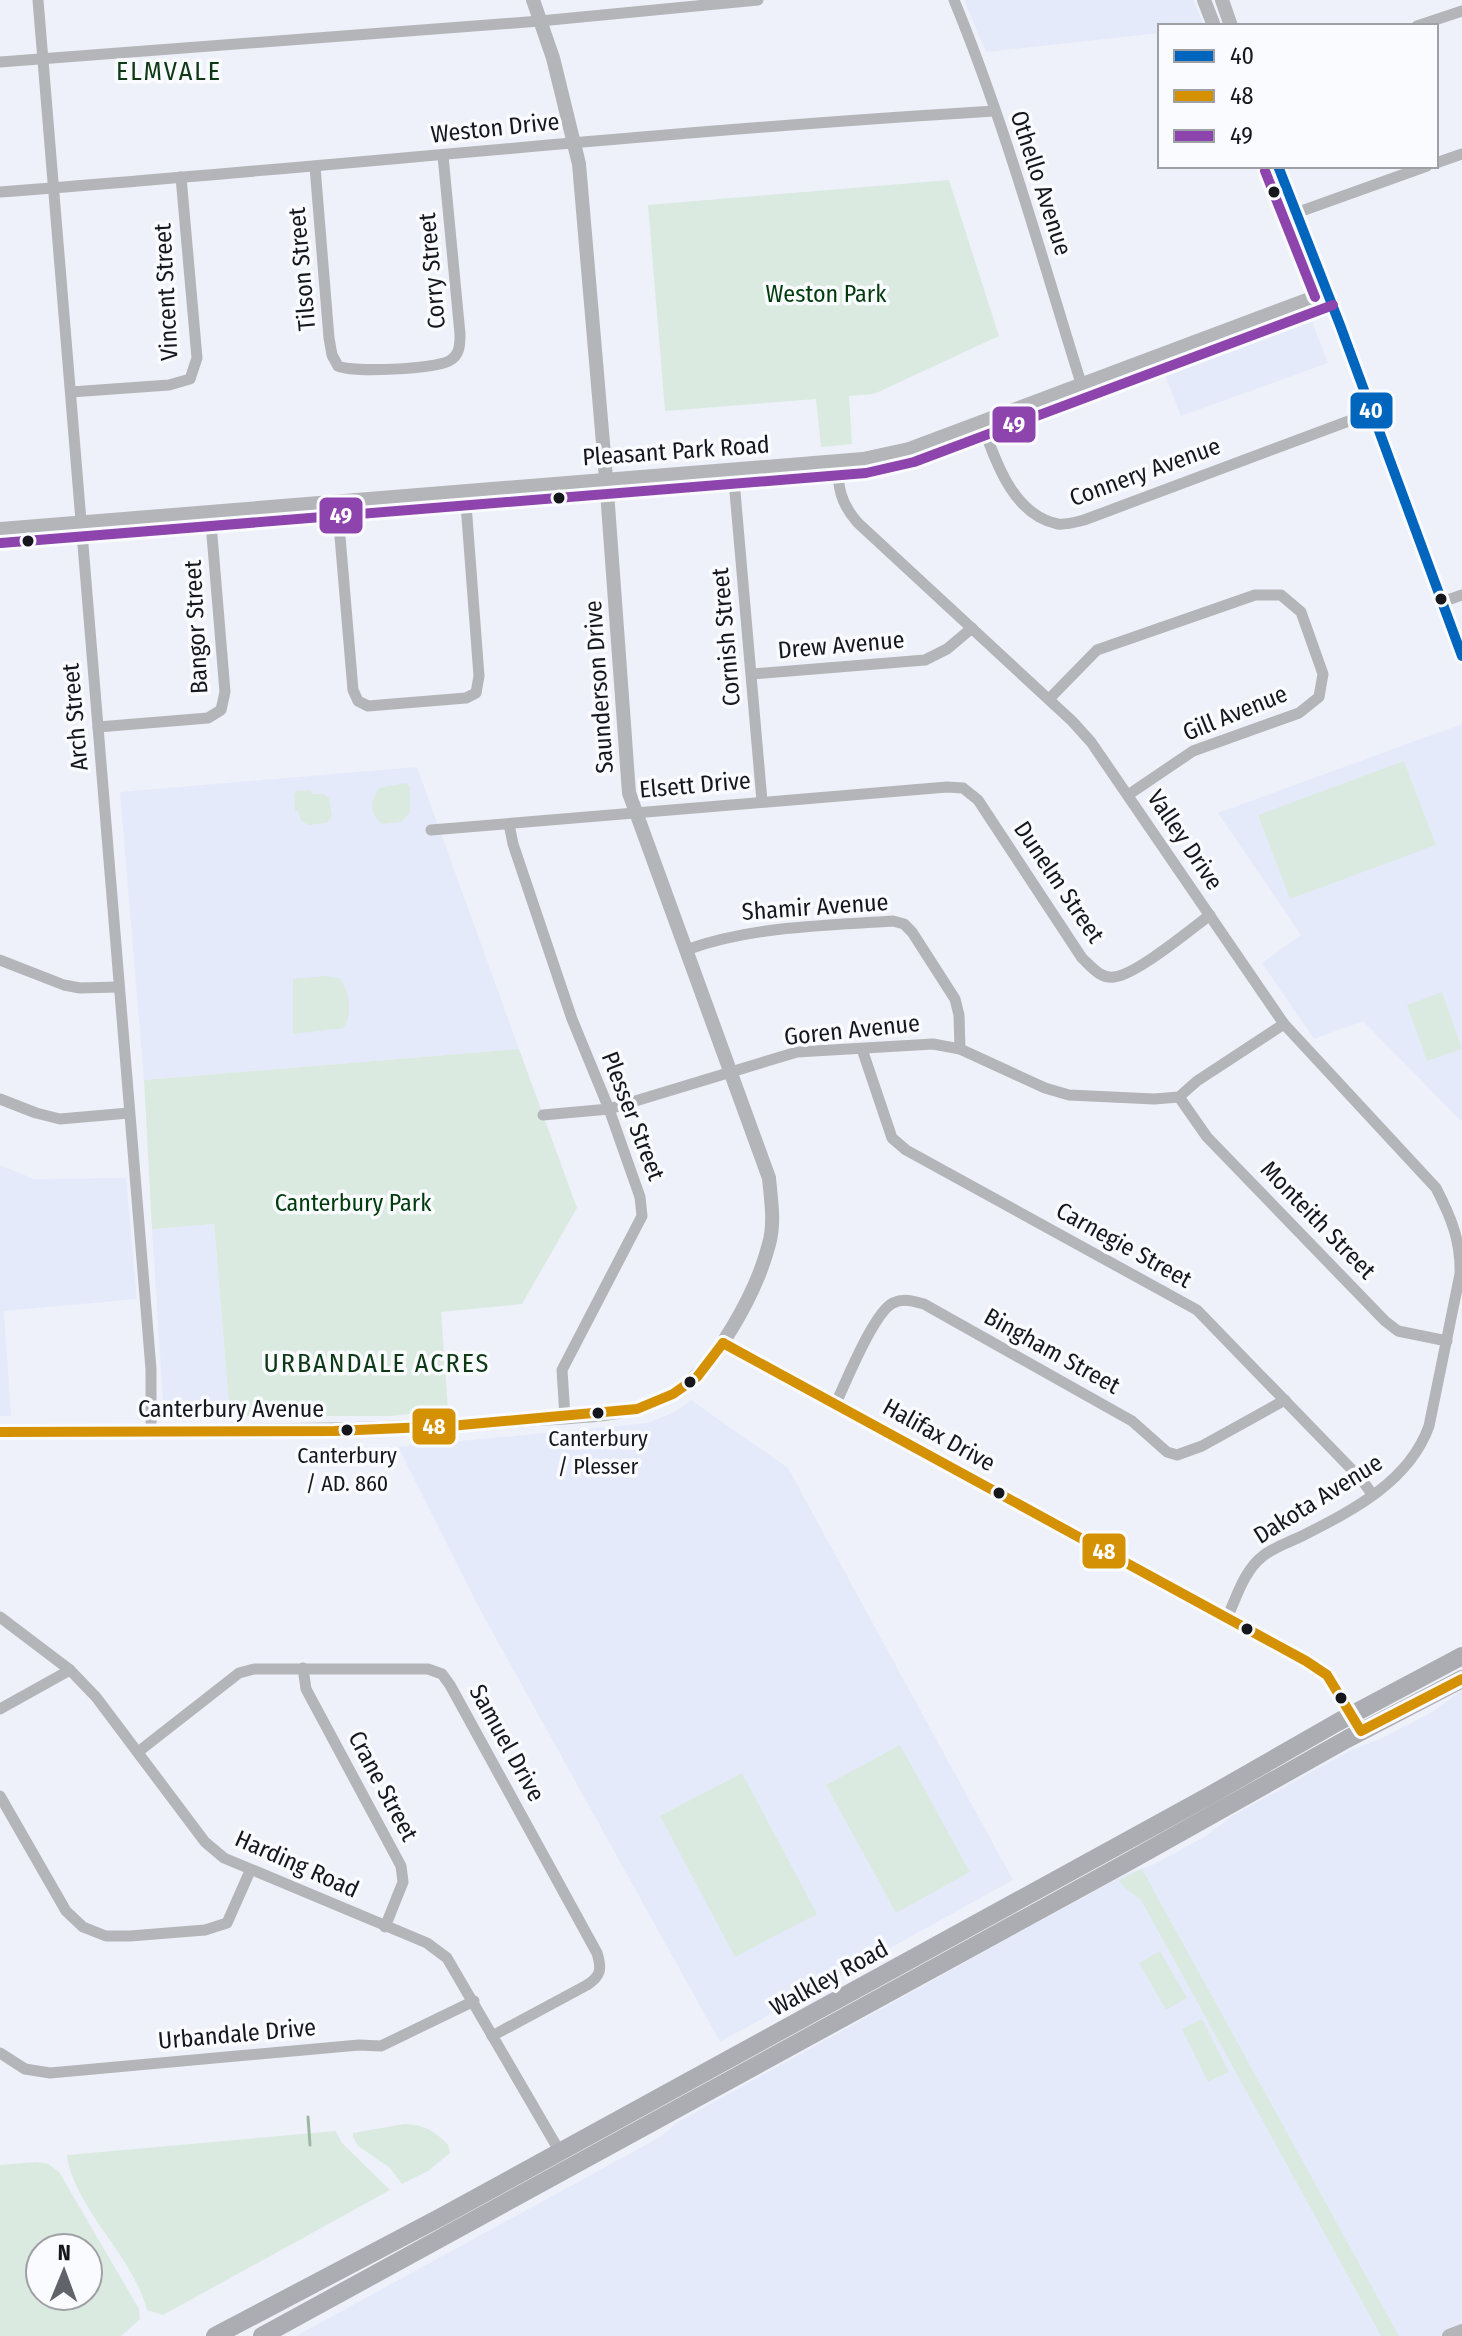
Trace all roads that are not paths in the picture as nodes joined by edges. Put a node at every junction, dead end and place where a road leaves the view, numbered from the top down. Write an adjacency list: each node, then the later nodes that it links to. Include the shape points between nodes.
1 (38, 0): 13 (street, Arch Street)
2 (533, 0): 9 (street, Saunderson Drive)
3 (758, 0): 7 (street)
4 (954, 0): 15 (street, Othello Avenue)
5 (1204, 0): 10 (street)
6 (1222, 0): 11 (street)
7 (673, 4): 9 (street)
8 (1462, 11): 12 (street)
9 (540, 21): 13 (street); 16 (street, Saunderson Drive)
10 (1213, 24)
11 (1230, 24)
12 (1423, 24)
13 (43, 58): 14 (street); 24 (street, Arch Street)
14 (0, 62)
15 (994, 111): 16 (street, Weston Drive); 29 (street, Othello Avenue)
16 (574, 142): 18 (street, Weston Drive); 35 (street, Saunderson Drive)
17 (1462, 154): 19 (street)
18 (443, 156): 20 (street, Weston Drive); 28 (street, Corry Street, via 460,350 452,360 438,364 357,371)
19 (1438, 162)
20 (315, 167): 23 (street, Weston Drive); 28 (street, Tilson Street, via 329,338)
21 (1279, 168): 26 (street)
22 (1421, 168): 26 (street)
23 (181, 177): 24 (street, Weston Drive); 30 (street, Vincent Street, via 197,358 190,379)
24 (53, 188): 25 (street, Weston Drive); 30 (street, Arch Street)
25 (0, 192)
26 (1296, 213): 27 (street)
27 (1328, 292): 29 (street, Pleasant Park Road); 31 (street)
28 (338, 366)
29 (1081, 383): 32 (street, Pleasant Park Road)
30 (71, 392): 39 (street, Arch Street)
31 (1373, 412): 32 (street, Connery Avenue, via 1084,520 1060,524 1036,514 1009,488); 42 (street)
32 (981, 421): 33 (street, Pleasant Park Road, via 909,449)
33 (837, 461): 34 (street, Pleasant Park Road); 43 (street, Valley Drive, via 845,509)
34 (733, 469): 35 (street, Pleasant Park Road); 45 (street, Cornish Street)
35 (606, 478): 36 (street, Pleasant Park Road); 51 (street, Saunderson Drive)
36 (465, 491): 37 (street, Pleasant Park Road); 37 (street, via 476,693 368,706 353,690)
37 (337, 501): 38 (street, Pleasant Park Road)
38 (210, 511): 39 (street, Pleasant Park Road); 47 (street, Bangor Street, via 225,692 221,710 208,718)
39 (82, 522): 40 (street, Pleasant Park Road); 47 (street, Arch Street)
40 (0, 529)
41 (1462, 595): 42 (street)
42 (1442, 602): 44 (street)
43 (972, 628): 45 (street, Drew Avenue, via 925,660); 46 (street, Valley Drive)
44 (1462, 656)
45 (752, 674): 50 (street, Cornish Street)
46 (1049, 699): 49 (street, Valley Drive, via 1091,742); 49 (street, Gill Avenue, via 1097,650 1255,595 1281,595 1301,612 1323,674 1319,697 1299,713 1193,751)
47 (98, 727): 57 (street, Arch Street)
48 (963, 788): 50 (street, Elsett Drive); 54 (street, Dunelm Street, via 978,800 1082,958 1100,975 1112,978 1129,972)
49 (1128, 795): 54 (street, Valley Drive)
50 (762, 801): 51 (street, Elsett Drive)
51 (634, 812): 52 (street, Elsett Drive); 55 (street, Saunderson Drive)
52 (509, 824): 53 (street, Elsett Drive); 64 (street, Plesser Street, via 572,1019)
53 (431, 830)
54 (1210, 915): 58 (street, Valley Drive)
55 (686, 950): 60 (street, Shamir Avenue, via 753,932 904,924 955,999); 61 (street, Saunderson Drive)
56 (0, 960): 57 (street, via 64,985)
57 (118, 987): 65 (street, Arch Street)
58 (1284, 1024): 62 (street); 67 (street, Valley Drive, via 1436,1188 1452,1218)
59 (862, 1049): 60 (street, Goren Avenue, via 933,1044); 61 (street, Goren Avenue, via 797,1052); 70 (street, Carnegie Street, via 892,1138 906,1150 1197,1310)
60 (960, 1049): 62 (street, Goren Avenue, via 1069,1095)
61 (731, 1073): 64 (street, Goren Avenue); 69 (street, Saunderson Drive, via 769,1178 772,1209 770,1243)
62 (1179, 1097): 68 (street, Monteith Street, via 1207,1137 1385,1321 1398,1331)
63 (0, 1099): 65 (street, via 60,1119)
64 (609, 1109): 66 (street, Goren Avenue); 72 (street, Plesser Street, via 642,1216 562,1370)
65 (129, 1113): 73 (street, Arch Street, via 151,1369)
66 (543, 1115)
67 (1461, 1274): 68 (street, Dakota Avenue)
68 (1447, 1341): 75 (street, Dakota Avenue, via 1423,1444 1390,1485)
69 (723, 1343): 71 (street, Halifax Drive); 72 (street, Canterbury Avenue, via 697,1377 673,1394 637,1409)
70 (1285, 1400): 71 (street, Bingham Street, via 1177,1455 1108,1407 908,1299 886,1307); 75 (street, Carnegie Street)
71 (836, 1403): 77 (street, Halifax Drive)
72 (565, 1417): 73 (street, Canterbury Avenue, via 334,1431)
73 (151, 1430): 74 (street, Canterbury Avenue)
74 (0, 1432)
75 (1372, 1494): 77 (street, Dakota Avenue, via 1263,1556)
76 (0, 1617): 80 (street, Harding Road)
77 (1226, 1620): 83 (street, Halifax Drive, via 1327,1675)
78 (1462, 1656): 83 (main road, Walkley Road)
79 (303, 1668): 84 (street, Samuel Drive, via 239,1673); 90 (street, Crane Street, via 306,1689 401,1866 403,1882); 93 (street, Samuel Drive, via 428,1669 442,1674 597,1953 602,1967 598,1978)
80 (70, 1670): 82 (street); 84 (street, Harding Road)
81 (1462, 1679): 83 (main road, Walkley Road)
82 (0, 1709)
83 (1356, 1723): 86 (main road, Walkley Road)
84 (138, 1752): 89 (street, Harding Road, via 205,1842)
85 (0, 1796): 89 (street, via 66,1911 83,1927 106,1936 205,1930 227,1923)
86 (1211, 1806): 87 (main road, Walkley Road); 88 (main road, Walkley Road)
87 (1126, 1841): 88 (main road); 91 (main road, Walkley Road)
88 (1137, 1857): 91 (main road, Walkley Road)
89 (250, 1871): 90 (street, Harding Road)
90 (385, 1927): 92 (street, Harding Road, via 427,1943 447,1958)
91 (945, 1952): 94 (main road, Walkley Road)
92 (474, 2001): 93 (street, Harding Road); 95 (street, Urbandale Drive, via 381,2046 50,2073 25,2069)
93 (492, 2036): 98 (street, Harding Road)
94 (770, 2048): 96 (main road, Walkley Road); 97 (main road, Walkley Road)
95 (0, 2053)
96 (605, 2128): 97 (main road); 98 (main road, Walkley Road)
97 (615, 2145): 98 (main road, Walkley Road)
98 (564, 2160): 99 (main road, Walkley Road); 100 (main road, Walkley Road)
99 (402, 2238): 100 (main road); 102 (main road, Walkley Road)
100 (412, 2256): 103 (main road, Walkley Road)
101 (1462, 2331): 104 (street)
102 (215, 2336)
103 (262, 2336)
104 (1449, 2336)

